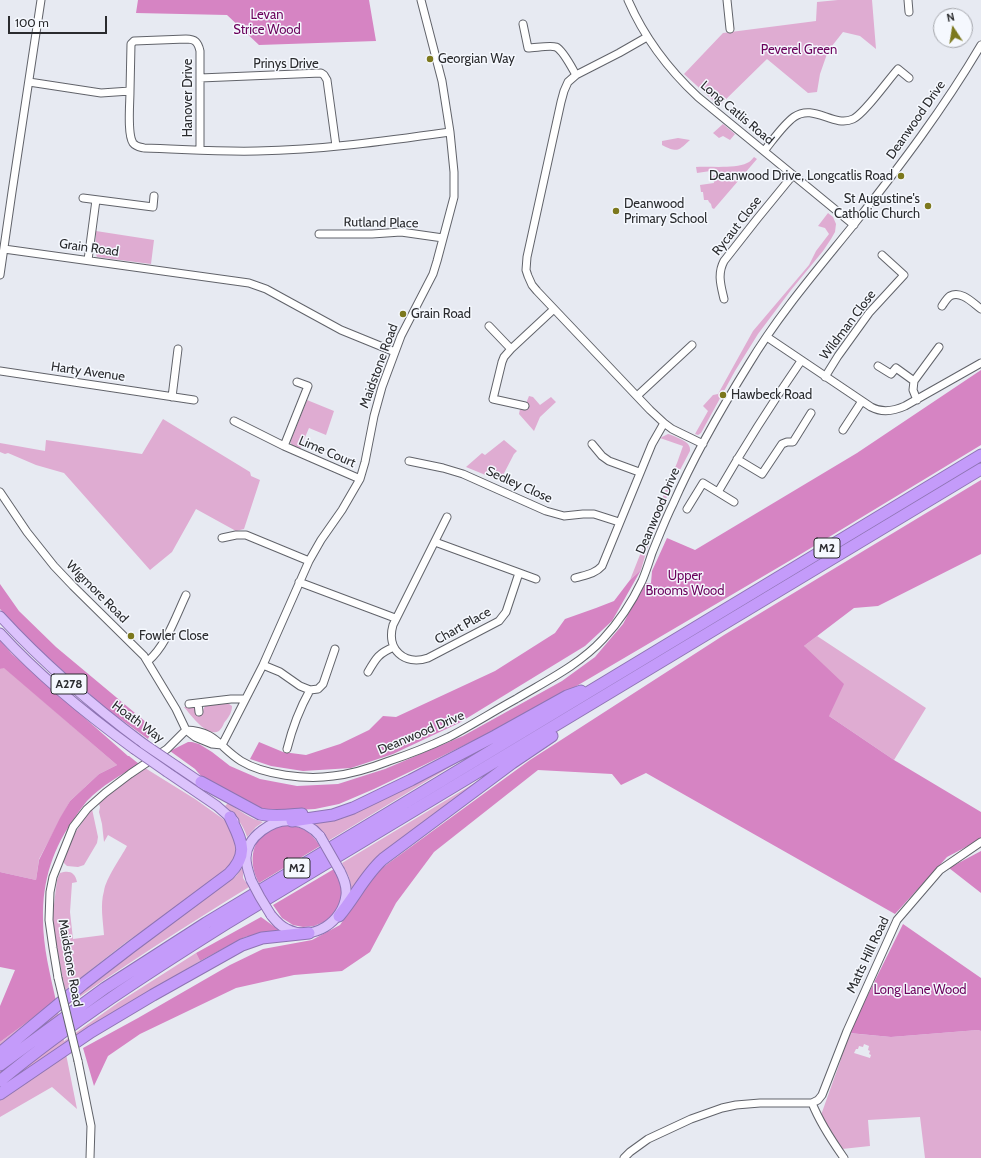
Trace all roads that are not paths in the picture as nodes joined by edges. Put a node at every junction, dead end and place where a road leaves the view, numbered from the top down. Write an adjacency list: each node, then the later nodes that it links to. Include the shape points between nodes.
1 (42, 0): 14 (street)
2 (421, 0): 16 (street, Maidstone Road, via 442,81)
3 (628, 0): 9 (street, Long Catlis Road)
4 (727, 0): 8 (street)
5 (908, 0): 6 (street)
6 (909, 12)
7 (523, 24): 11 (street, via 528,48 558,48)
8 (730, 29)
9 (647, 37): 11 (street); 19 (street, Long Catlis Road, via 667,65 698,97)
10 (981, 46): 24 (street, Deanwood Drive, via 919,140)
11 (576, 75): 33 (street, via 568,82 561,102 526,264 532,285)
12 (200, 78): 15 (street, Hanover Drive, via 200,51 193,39 134,41 131,44); 17 (street, Prinys Drive, via 320,73 324,75 327,84); 18 (street, Hanover Drive)
13 (909, 78): 19 (street, via 898,69 861,113 850,120 834,120 813,112 799,114 790,120)
14 (29, 82): 15 (street, via 101,93); 27 (street)
15 (130, 91): 18 (street, via 130,134 136,147)
16 (450, 132): 17 (street); 26 (street, Maidstone Road, via 454,191)
17 (336, 146): 18 (street, via 258,151)
18 (200, 150)
19 (764, 151): 20 (street, Long Catlis Road)
20 (794, 175): 24 (street, Long Catlis Road); 31 (street, Rycaut Close, via 724,261 720,275)
21 (154, 196): 23 (street, via 152,207)
22 (83, 198): 23 (street)
23 (96, 200): 29 (street)
24 (854, 225): 36 (street, Deanwood Drive)
25 (319, 234): 26 (street, Rutland Place, via 401,232)
26 (443, 238): 41 (street, Maidstone Road, via 433,274)
27 (4, 249): 29 (street, Grain Road); 30 (street)
28 (882, 255): 46 (street, Wildman Close, via 904,275 868,313)
29 (88, 260): 41 (street, Grain Road, via 258,285 341,330)
30 (0, 275)
31 (724, 299)
32 (942, 306): 34 (street, via 949,297 958,294)
33 (554, 309): 40 (street); 49 (street)
34 (981, 309)
35 (489, 326): 40 (street)
36 (767, 337): 42 (street); 60 (street, Deanwood Drive)
37 (692, 345): 49 (street)
38 (939, 347): 47 (street)
39 (178, 348): 50 (street)
40 (511, 349): 54 (street, via 502,362 492,400)
41 (395, 352): 67 (street, Maidstone Road, via 377,405)
42 (801, 361): 46 (street); 63 (street)
43 (981, 363): 52 (street)
44 (878, 366): 47 (street, via 891,374 896,368)
45 (0, 371): 50 (street, Harty Avenue)
46 (825, 376): 53 (street)
47 (914, 381): 52 (street, via 913,390)
48 (297, 382): 61 (street, Lime Court, via 308,386)
49 (637, 396): 57 (street)
50 (172, 397): 51 (street, Harty Avenue)
51 (194, 400)
52 (917, 400): 53 (street, via 900,409 884,411)
53 (862, 401): 58 (street)
54 (525, 406)
55 (811, 413): 63 (street, via 793,442 782,444 762,474)
56 (234, 421): 61 (street, Lime Court)
57 (664, 423): 60 (street); 66 (street)
58 (843, 430)
59 (592, 444): 66 (street, via 609,461)
60 (703, 444): 98 (street, Deanwood Drive, via 663,524 632,601 619,621 588,654 560,673 438,742 348,774 306,778 272,772 239,760)
61 (284, 446): 67 (street, Lime Court)
62 (981, 455): 90 (highway, M2)
63 (737, 459): 69 (street)
64 (409, 461): 73 (street, Sedley Close, via 463,474 554,514 594,514)
65 (981, 469): 95 (highway, M2)
66 (639, 472): 73 (street)
67 (360, 479): 76 (street, Maidstone Road)
68 (0, 492): 87 (street, Wigmore Road, via 54,566)
69 (718, 492): 70 (street); 71 (street, via 703,484)
70 (734, 502)
71 (687, 509)
72 (447, 517): 75 (street)
73 (619, 522): 78 (street, via 600,569)
74 (222, 538): 76 (street, via 246,535)
75 (436, 542): 77 (street); 83 (street)
76 (309, 561): 80 (street, Maidstone Road)
77 (519, 573): 79 (street); 85 (street, Chart Place, via 506,612 495,623 423,660 407,659)
78 (575, 578)
79 (536, 579)
80 (299, 582): 83 (street); 88 (street, Maidstone Road)
81 (186, 595): 87 (street, via 163,644)
82 (0, 616): 100 (main road, Hoath Way / A278, bridge, via 59,676 96,707 144,744)
83 (396, 618): 85 (street, via 391,634)
84 (0, 633): 102 (main road, Hoath Way / A278, bridge, via 68,698 134,749 218,806)
85 (394, 647): 89 (street, via 376,657)
86 (335, 649): 91 (street, via 323,684 318,689)
87 (148, 661): 97 (street, Wigmore Road)
88 (263, 665): 91 (street); 92 (street, Maidstone Road)
89 (368, 672)
90 (602, 683): 101 (highway, M2, via 567,696); 111 (highway, M2, via 206,923 105,988)
91 (310, 690): 99 (street)
92 (246, 699): 93 (street); 98 (street, Maidstone Road)
93 (198, 703): 94 (street); 96 (street)
94 (189, 704)
95 (584, 708): 108 (highway, M2, via 571,723 512,763 383,859 368,874); 112 (highway, M2, via 159,966 91,1012)
96 (199, 712)
97 (186, 730): 98 (street, Deanwood Drive, via 197,730 214,737); 115 (street, Maidstone Road, bridge, via 167,748 87,809 74,826 53,877 49,920 58,978 91,1126)
98 (222, 745)
99 (287, 749)
100 (201, 782): 101 (highway, M2, via 268,816 331,810); 104 (main road, Hoath Way / A278, via 255,817)
101 (378, 796): 103 (highway, M2, via 343,812)
102 (230, 818): 106 (main road, Hoath Way / A278, via 241,831); 107 (highway, via 240,840 241,858 235,868)
103 (292, 821): 104 (main road); 108 (main road, bridge, via 310,827 320,836 344,878 346,894)
104 (280, 822): 106 (main road, via 259,832)
105 (981, 842): 114 (street, Matts Hill Road, via 940,870 896,920 822,1095)
106 (247, 855): 107 (highway, via 241,868 232,877); 109 (main road, bridge, via 247,868 251,880 271,915 287,929)
107 (220, 881): 110 (highway, via 83,984)
108 (339, 916): 109 (main road, via 324,928)
109 (309, 933): 113 (highway, via 262,938 242,945 91,1032)
110 (0, 1053)
111 (0, 1065)
112 (0, 1081)
113 (0, 1094)
114 (812, 1103): 116 (street, via 760,1103 722,1108 648,1139); 117 (street, via 832,1142)
115 (90, 1158)
116 (624, 1158)
117 (844, 1158)

